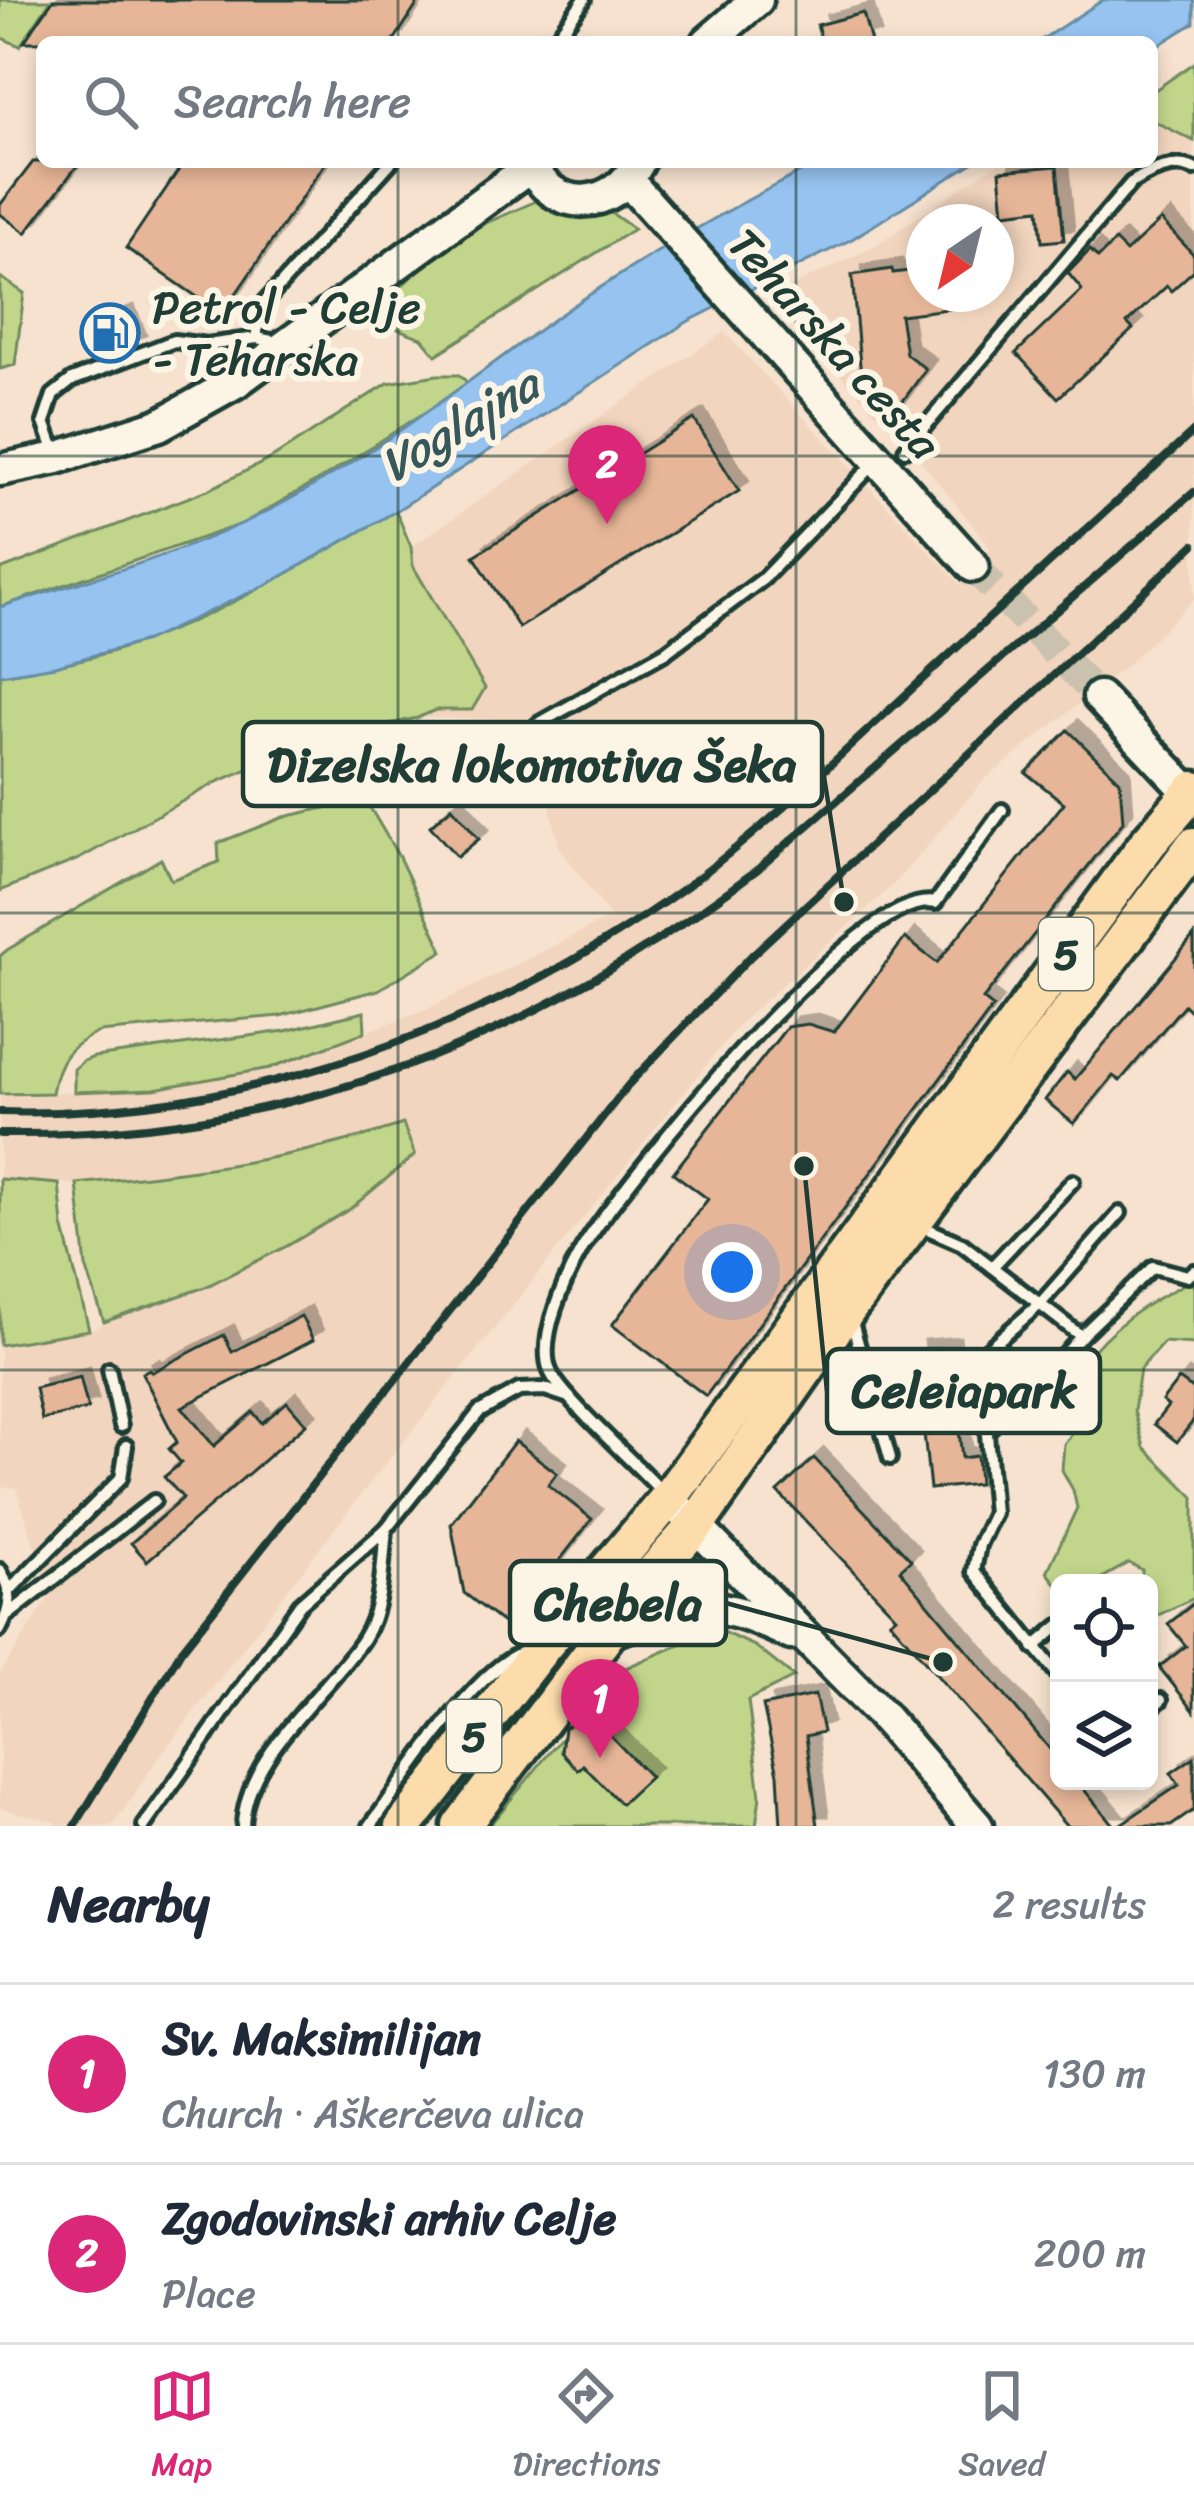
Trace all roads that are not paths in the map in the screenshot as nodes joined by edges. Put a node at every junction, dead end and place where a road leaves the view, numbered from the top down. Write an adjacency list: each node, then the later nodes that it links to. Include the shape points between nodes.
1 (584, 0): 3 (lane)
2 (756, 0): 4 (street)
3 (557, 36)
4 (715, 36)
5 (387, 168): 10 (lane, via 257,311)
6 (525, 168): 11 (street, Teharska cesta)
7 (531, 168): 9 (street, Teharska cesta, via 541,183 576,200)
8 (1194, 170): 12 (lane, via 1151,170 1131,183)
9 (638, 181): 12 (street, Teharska cesta, via 776,345)
10 (257, 338): 11 (lane); 13 (lane, via 174,341 72,380 53,395 44,422)
11 (291, 344): 13 (street, Teharska cesta, via 159,425)
12 (891, 455): 15 (street, Teharska cesta); 17 (lane, via 764,579 666,652)
13 (57, 458): 14 (street, Teharska cesta)
14 (0, 470)
15 (973, 566)
16 (1099, 697): 18 (street)
17 (538, 724)
18 (1192, 791): 35 (main road, 5)
19 (1002, 810): 30 (lane, via 935,903 904,908 868,929 814,976 625,1185 581,1251 553,1315 549,1370)
20 (1194, 845): 23 (main road, 5)
21 (1073, 1181): 24 (lane)
22 (1120, 1213): 26 (lane)
23 (912, 1222): 24 (lane); 27 (main road, 5)
24 (992, 1267): 26 (lane)
25 (1194, 1270): 28 (lane, via 1188,1276 1153,1267)
26 (1040, 1304): 28 (lane); 32 (lane, via 980,1356)
27 (849, 1307): 34 (lane); 37 (main road, 5)
28 (1081, 1336): 32 (lane)
29 (109, 1369): 31 (lane)
30 (570, 1398): 35 (lane); 38 (lane, via 519,1390 479,1412)
31 (121, 1426)
32 (987, 1431): 47 (lane, via 994,1513 974,1571)
33 (126, 1447): 40 (lane, via 121,1478)
34 (890, 1459)
35 (668, 1499): 37 (street); 45 (main road, 5)
36 (154, 1501): 41 (lane)
37 (696, 1525): 43 (main road, 5); 46 (street)
38 (386, 1529): 49 (lane, via 300,1604); 50 (lane, via 378,1601 364,1636 261,1766)
39 (0, 1570): 40 (lane)
40 (11, 1589): 41 (lane)
41 (8, 1615): 42 (lane)
42 (0, 1630)
43 (609, 1632): 46 (street, via 688,1606 732,1608); 53 (main road, 5)
44 (1050, 1634): 47 (lane)
45 (543, 1646): 51 (lane, via 516,1654 466,1700); 52 (main road, 5)
46 (814, 1646): 54 (street)
47 (1034, 1647): 48 (lane)
48 (1050, 1666)
49 (144, 1826)
50 (243, 1826)
51 (370, 1826)
52 (404, 1826)
53 (460, 1826)
54 (977, 1826)

